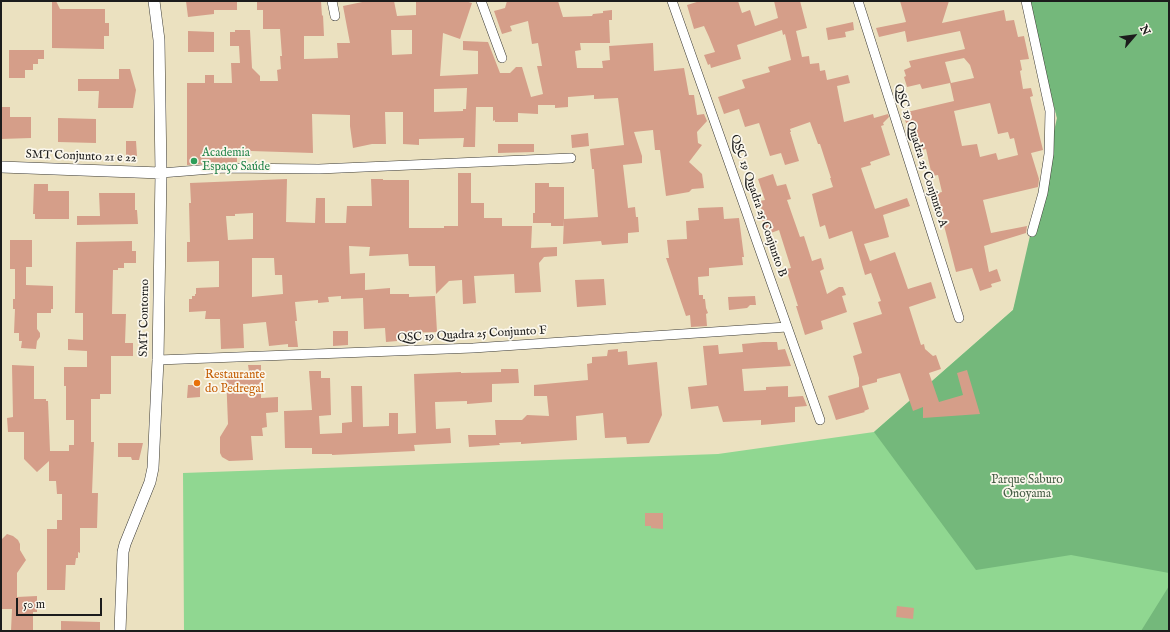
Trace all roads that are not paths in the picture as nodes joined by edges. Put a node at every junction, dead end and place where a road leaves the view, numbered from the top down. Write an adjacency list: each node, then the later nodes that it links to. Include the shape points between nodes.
1 (154, 1): 11 (street, SMT Contorno, via 159,46)
2 (332, 1): 7 (street)
3 (481, 1): 8 (street)
4 (672, 1): 14 (street, QSC 19 Quadra 25 Conjunto B)
5 (858, 1): 13 (street, QSC 19 Quadra 25 Conjunto A)
6 (1026, 1): 12 (street, via 1050,111 1050,154)
7 (335, 16)
8 (502, 58)
9 (571, 158): 11 (street, via 319,169 224,168)
10 (1, 168): 11 (street, SMT Conjunto 21 e 22)
11 (161, 173): 15 (street, SMT Contorno)
12 (1032, 232)
13 (959, 318)
14 (788, 327): 15 (street, QSC 19 Quadra 25 Conjunto F, via 473,348); 16 (street, QSC 19 Quadra 25 Conjunto B)
15 (158, 360): 17 (street, SMT Contorno, via 154,468 123,552)
16 (820, 420)
17 (120, 631)

